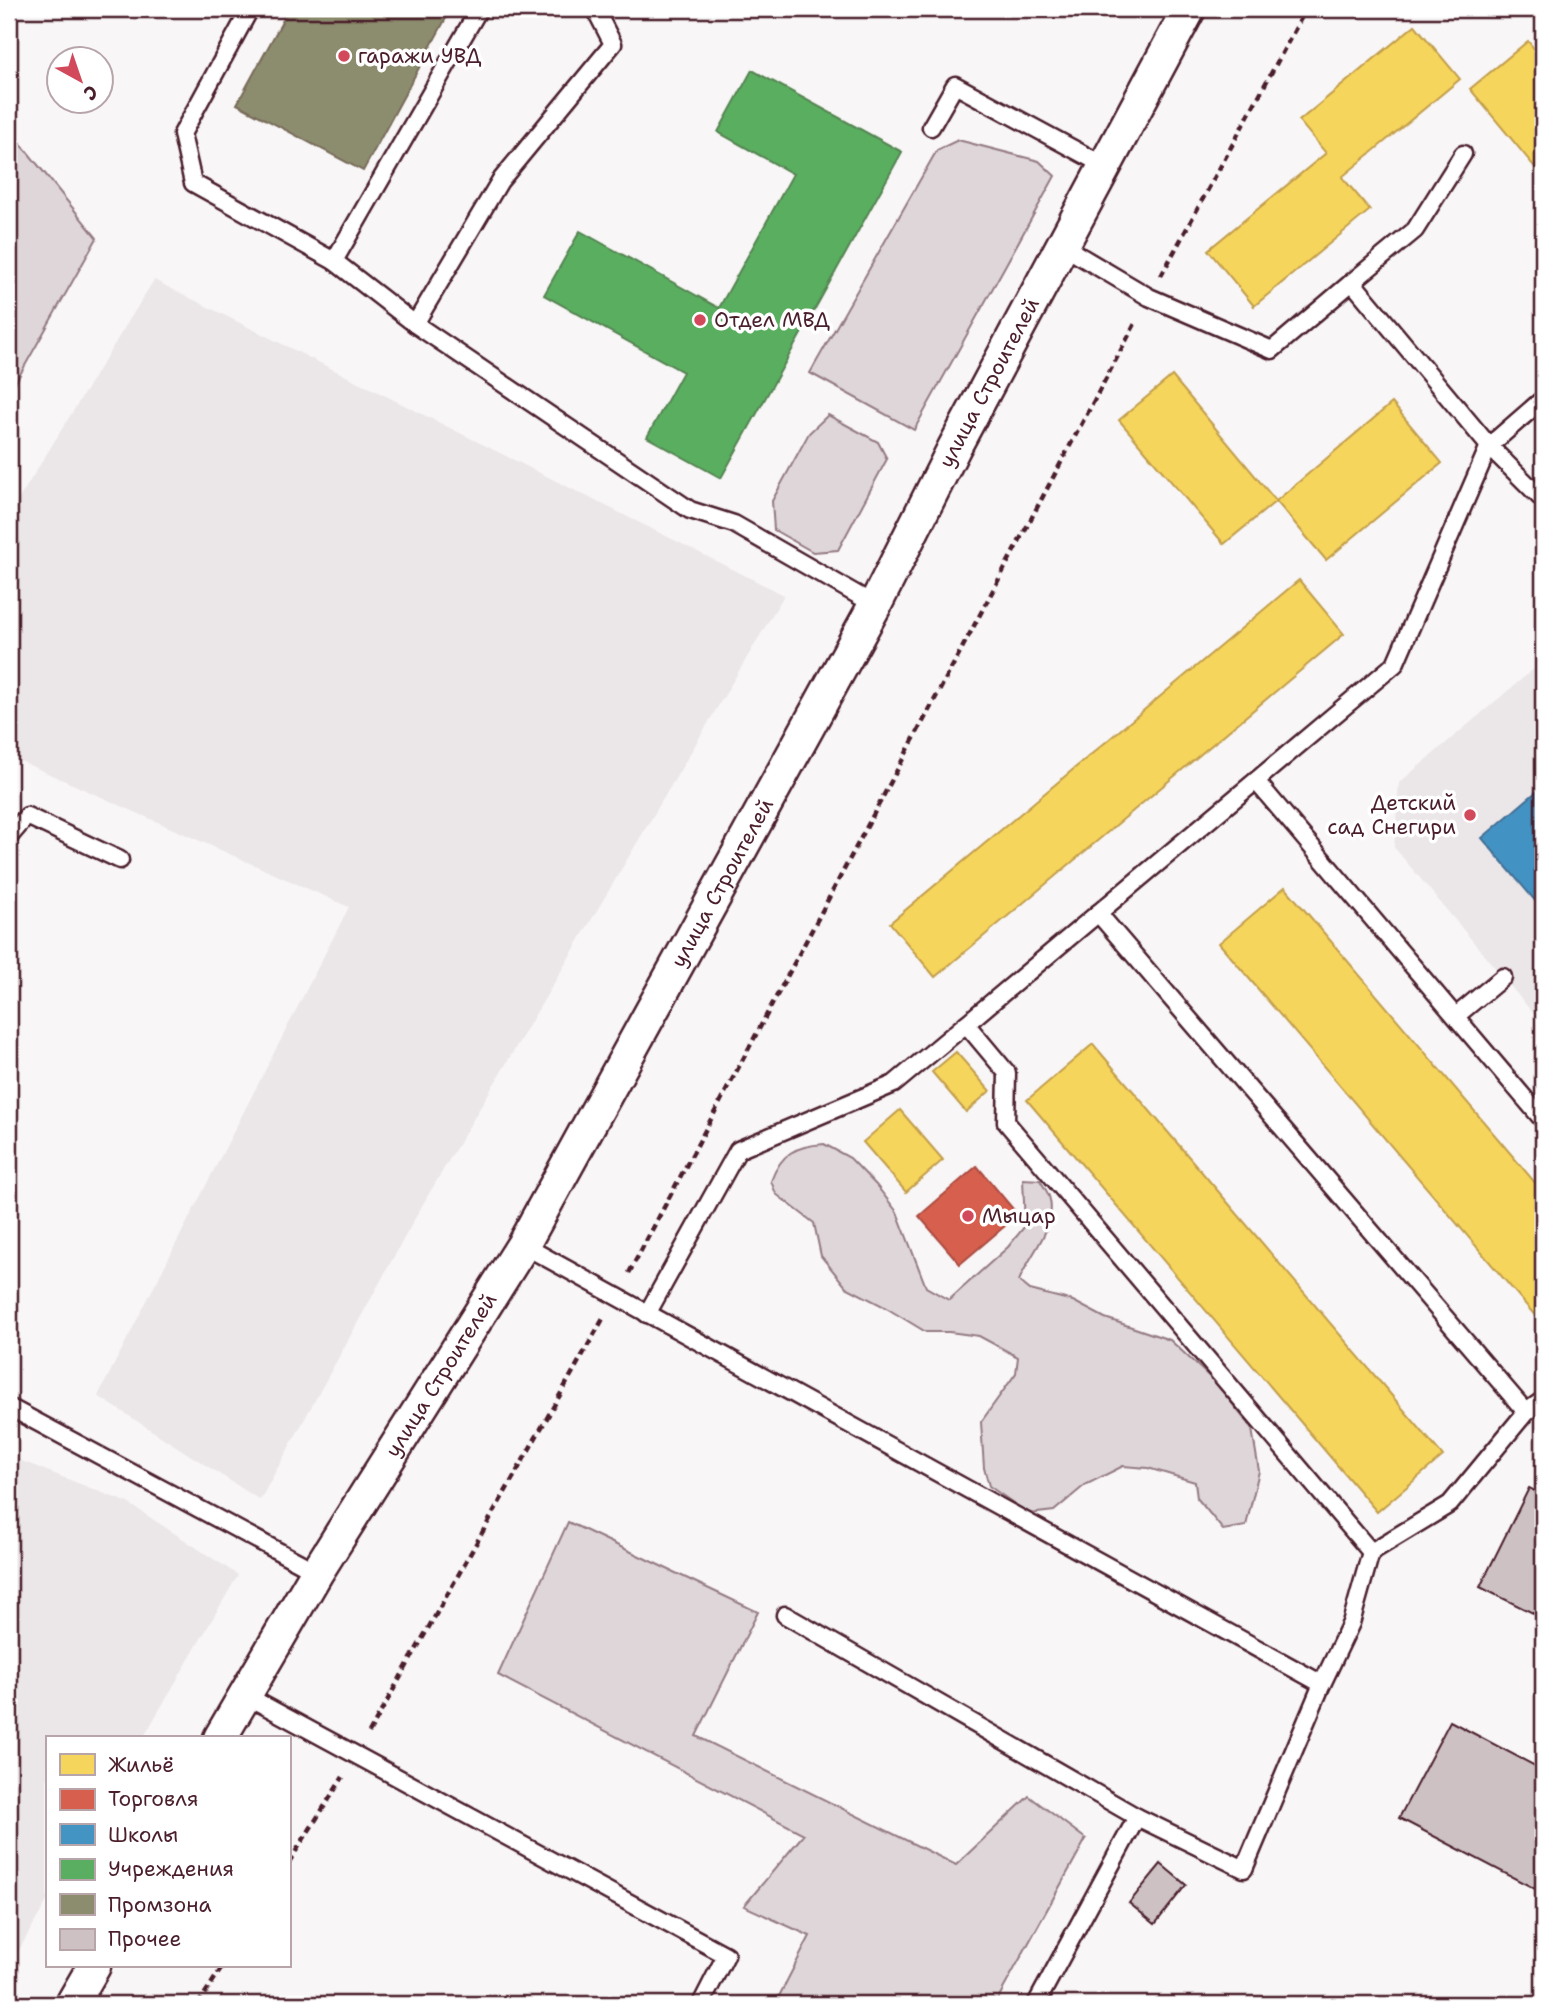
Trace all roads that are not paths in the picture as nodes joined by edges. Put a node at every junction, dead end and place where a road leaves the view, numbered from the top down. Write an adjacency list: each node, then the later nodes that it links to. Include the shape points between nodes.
1 (250, 9): 9 (lane, via 182,134 193,183)
2 (479, 9): 9 (lane)
3 (595, 9): 11 (lane, via 613,44 500,181)
4 (1189, 9): 7 (street, улица Строителей)
5 (932, 127): 7 (lane, via 955,85)
6 (1463, 154): 10 (lane, via 1415,230)
7 (1105, 166): 8 (street, улица Строителей)
8 (1063, 246): 10 (lane, via 1150,297 1272,350); 15 (street, улица Строителей)
9 (334, 261): 11 (lane)
10 (1352, 282): 13 (lane)
11 (415, 324): 15 (lane, via 690,510 734,524)
12 (1543, 399): 13 (lane)
13 (1489, 446): 14 (lane); 16 (lane, via 1395,664)
14 (1543, 500)
15 (874, 605): 24 (street, улица Строителей)
16 (1256, 781): 19 (lane); 21 (lane)
17 (9, 837): 18 (lane, via 27,816)
18 (120, 860)
19 (1098, 913): 22 (lane); 28 (lane)
20 (1503, 977): 21 (lane)
21 (1455, 1016): 23 (lane)
22 (966, 1024): 25 (lane, via 894,1083 738,1150); 29 (lane, via 1007,1073 1006,1122)
23 (1543, 1120)
24 (523, 1245): 25 (lane); 30 (street, улица Строителей)
25 (647, 1314): 32 (lane)
26 (1543, 1400): 28 (lane)
27 (9, 1407): 30 (lane)
28 (1526, 1412): 29 (lane, via 1450,1504)
29 (1371, 1552): 32 (lane, via 1350,1623)
30 (317, 1572): 33 (street, улица Строителей)
31 (785, 1615): 35 (lane)
32 (1322, 1684): 35 (lane, via 1244,1869)
33 (244, 1695): 34 (street, улица Строителей); 38 (lane, via 726,1955)
34 (221, 1736)
35 (1137, 1817): 39 (lane)
36 (93, 1968): 37 (street)
37 (72, 2004)
38 (701, 2004)
39 (1035, 2004)

